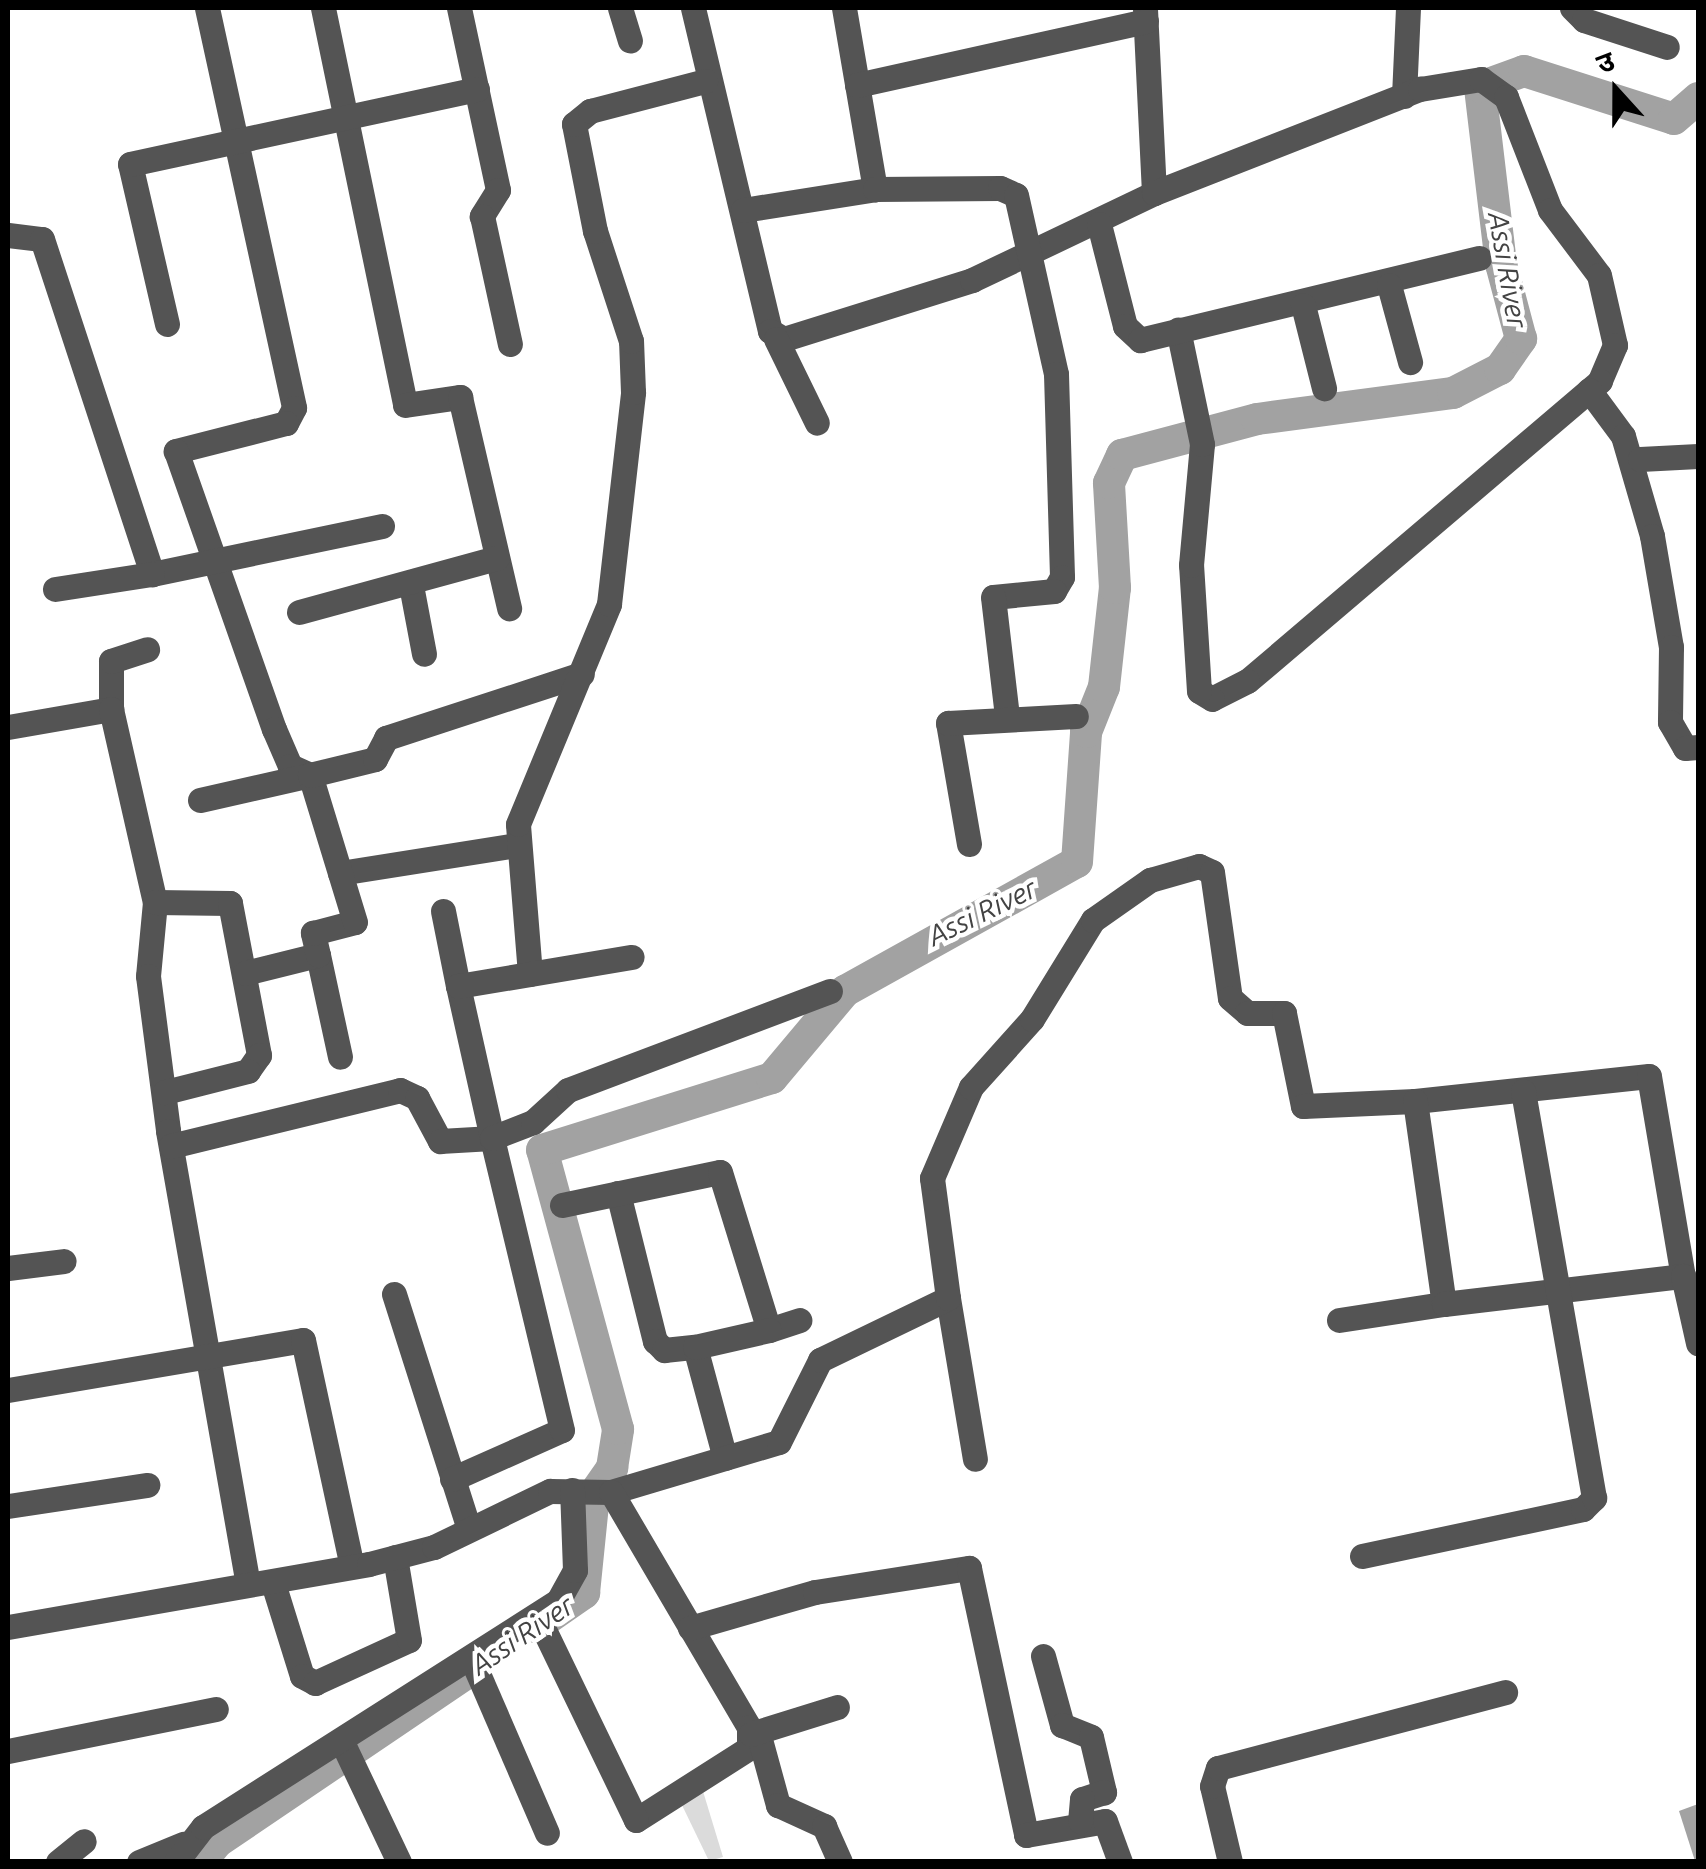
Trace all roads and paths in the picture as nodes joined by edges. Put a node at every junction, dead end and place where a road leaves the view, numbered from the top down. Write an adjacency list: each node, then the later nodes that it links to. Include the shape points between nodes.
1 (208, 8): 17 (street)
2 (324, 8): 16 (street)
3 (460, 8): 14 (street)
4 (620, 8): 10 (street)
5 (693, 8): 12 (street)
6 (844, 8): 13 (street)
7 (1408, 8): 15 (street)
8 (1572, 8): 11 (street, via 1584,20)
9 (1146, 14): 13 (street); 19 (street)
10 (630, 40)
11 (1668, 47)
12 (705, 81): 20 (street); 47 (street, via 590,111 574,124 595,232 632,340 633,392 624,527)
13 (858, 85): 18 (street)
14 (477, 89): 16 (street); 30 (street, via 498,190 482,216)
15 (1404, 96): 19 (street); 33 (street, via 1488,82 1550,210 1607,294 1612,360)
16 (345, 114): 17 (street); 38 (street, via 405,404 460,396)
17 (235, 140): 27 (street, via 130,164); 39 (street, via 294,408 286,423 178,446)
18 (874, 190): 20 (street); 23 (street, via 1007,188)
19 (1154, 193): 21 (street)
20 (743, 210): 29 (street)
21 (1098, 224): 23 (street); 28 (street, via 1132,336)
22 (8, 236): 40 (street, via 42,239)
23 (1034, 247): 29 (street, via 902,307); 49 (street, via 1056,374 1062,576 1054,591 998,594 991,602)
24 (1478, 258): 25 (street)
25 (1389, 284): 26 (street); 31 (street)
26 (1302, 305): 28 (street); 32 (street)
27 (166, 324)
28 (1178, 329): 33 (street, via 1201,436 1191,565 1199,690 1212,699 1247,681)
29 (776, 339): 34 (street)
30 (510, 344)
31 (1410, 362)
32 (1324, 388)
33 (1589, 390): 52 (street, via 1623,436 1652,536 1672,647 1670,722 1685,748)
34 (818, 422)
35 (1698, 456): 36 (street)
36 (1640, 459)
37 (382, 526): 39 (street)
38 (497, 558): 41 (street); 43 (street)
39 (212, 560): 40 (street); 53 (street, via 286,759)
40 (152, 574): 42 (street)
41 (411, 585): 44 (street); 46 (street)
42 (56, 589)
43 (509, 608)
44 (298, 612)
45 (147, 649): 48 (street, via 111,661)
46 (424, 654)
47 (582, 674): 53 (street, via 386,738 375,759); 56 (street, via 539,766)
48 (112, 709): 51 (street); 58 (street)
49 (1007, 716): 50 (street); 55 (street, via 952,719 946,728)
50 (1076, 716)
51 (8, 727)
52 (1698, 747)
53 (310, 774): 54 (street); 57 (street)
54 (200, 800)
55 (969, 844)
56 (518, 845): 57 (street); 63 (street)
57 (340, 873): 60 (street, via 354,922 313,933)
58 (155, 902): 62 (street, via 230,902); 68 (street, via 148,976)
59 (442, 911): 64 (street)
60 (318, 954): 62 (street); 66 (street)
61 (632, 957): 63 (street)
62 (244, 974): 68 (street, via 256,1064)
63 (530, 974): 64 (street)
64 (458, 986): 70 (street)
65 (830, 991): 70 (street, via 568,1090 533,1122)
66 (340, 1057)
67 (1523, 1091): 69 (street); 76 (street, via 1649,1076); 77 (street)
68 (165, 1092): 71 (street)
69 (1415, 1101): 79 (street, via 1303,1106 1284,1013 1247,1013 1230,998 1212,872 1199,866 1150,880 1083,931 1032,1019 971,1087 932,1178); 80 (street)
70 (492, 1138): 71 (street, via 440,1141 417,1098 400,1090); 90 (street, via 562,1430)
71 (170, 1146): 86 (street)
72 (618, 1193): 73 (street); 83 (street, via 725,1176); 85 (street, via 658,1349)
73 (562, 1205)
74 (64, 1260): 75 (street)
75 (8, 1268)
76 (1683, 1276): 77 (street); 84 (street)
77 (1558, 1293): 80 (street); 95 (street, via 1592,1502)
78 (394, 1294): 90 (street, via 444,1430)
79 (948, 1298): 88 (street, via 925,1317 828,1355 784,1439); 89 (street)
80 (1444, 1304): 82 (street)
81 (799, 1320): 83 (street)
82 (1339, 1320)
83 (769, 1330): 85 (street)
84 (1698, 1343)
85 (695, 1347): 88 (street)
86 (201, 1355): 87 (street); 97 (street, via 303,1340); 98 (street)
87 (8, 1390)
88 (725, 1458): 92 (street)
89 (975, 1459)
90 (452, 1479): 94 (street)
91 (147, 1485): 93 (street)
92 (593, 1491): 94 (street); 99 (street, via 571,1586); 101 (street)
93 (8, 1506)
94 (468, 1526): 96 (street)
95 (1362, 1556)
96 (395, 1558): 97 (street); 98 (street, via 409,1640 315,1683 302,1676)
97 (352, 1566): 98 (street)
98 (260, 1583): 100 (street)
99 (541, 1622): 103 (street); 107 (street, via 636,1820 745,1753)
100 (8, 1628)
101 (690, 1628): 107 (street); 110 (street, via 815,1592 966,1567 997,1672 1026,1835)
102 (1042, 1656): 110 (street, via 1062,1725 1090,1737 1104,1792 1082,1799)
103 (475, 1666): 108 (street); 111 (street)
104 (1505, 1692): 119 (street, via 1218,1768 1212,1786)
105 (837, 1708): 107 (street)
106 (216, 1709): 109 (street)
107 (755, 1733): 117 (street, via 778,1805 824,1826)
108 (346, 1750): 113 (street); 116 (street)
109 (8, 1751)
110 (1080, 1821): 118 (street, via 1105,1821)
111 (547, 1834)
112 (84, 1842): 114 (street)
113 (179, 1853): 115 (street)
114 (58, 1862)
115 (140, 1862)
116 (399, 1862)
117 (840, 1862)
118 (1120, 1862)
119 (1230, 1862)

